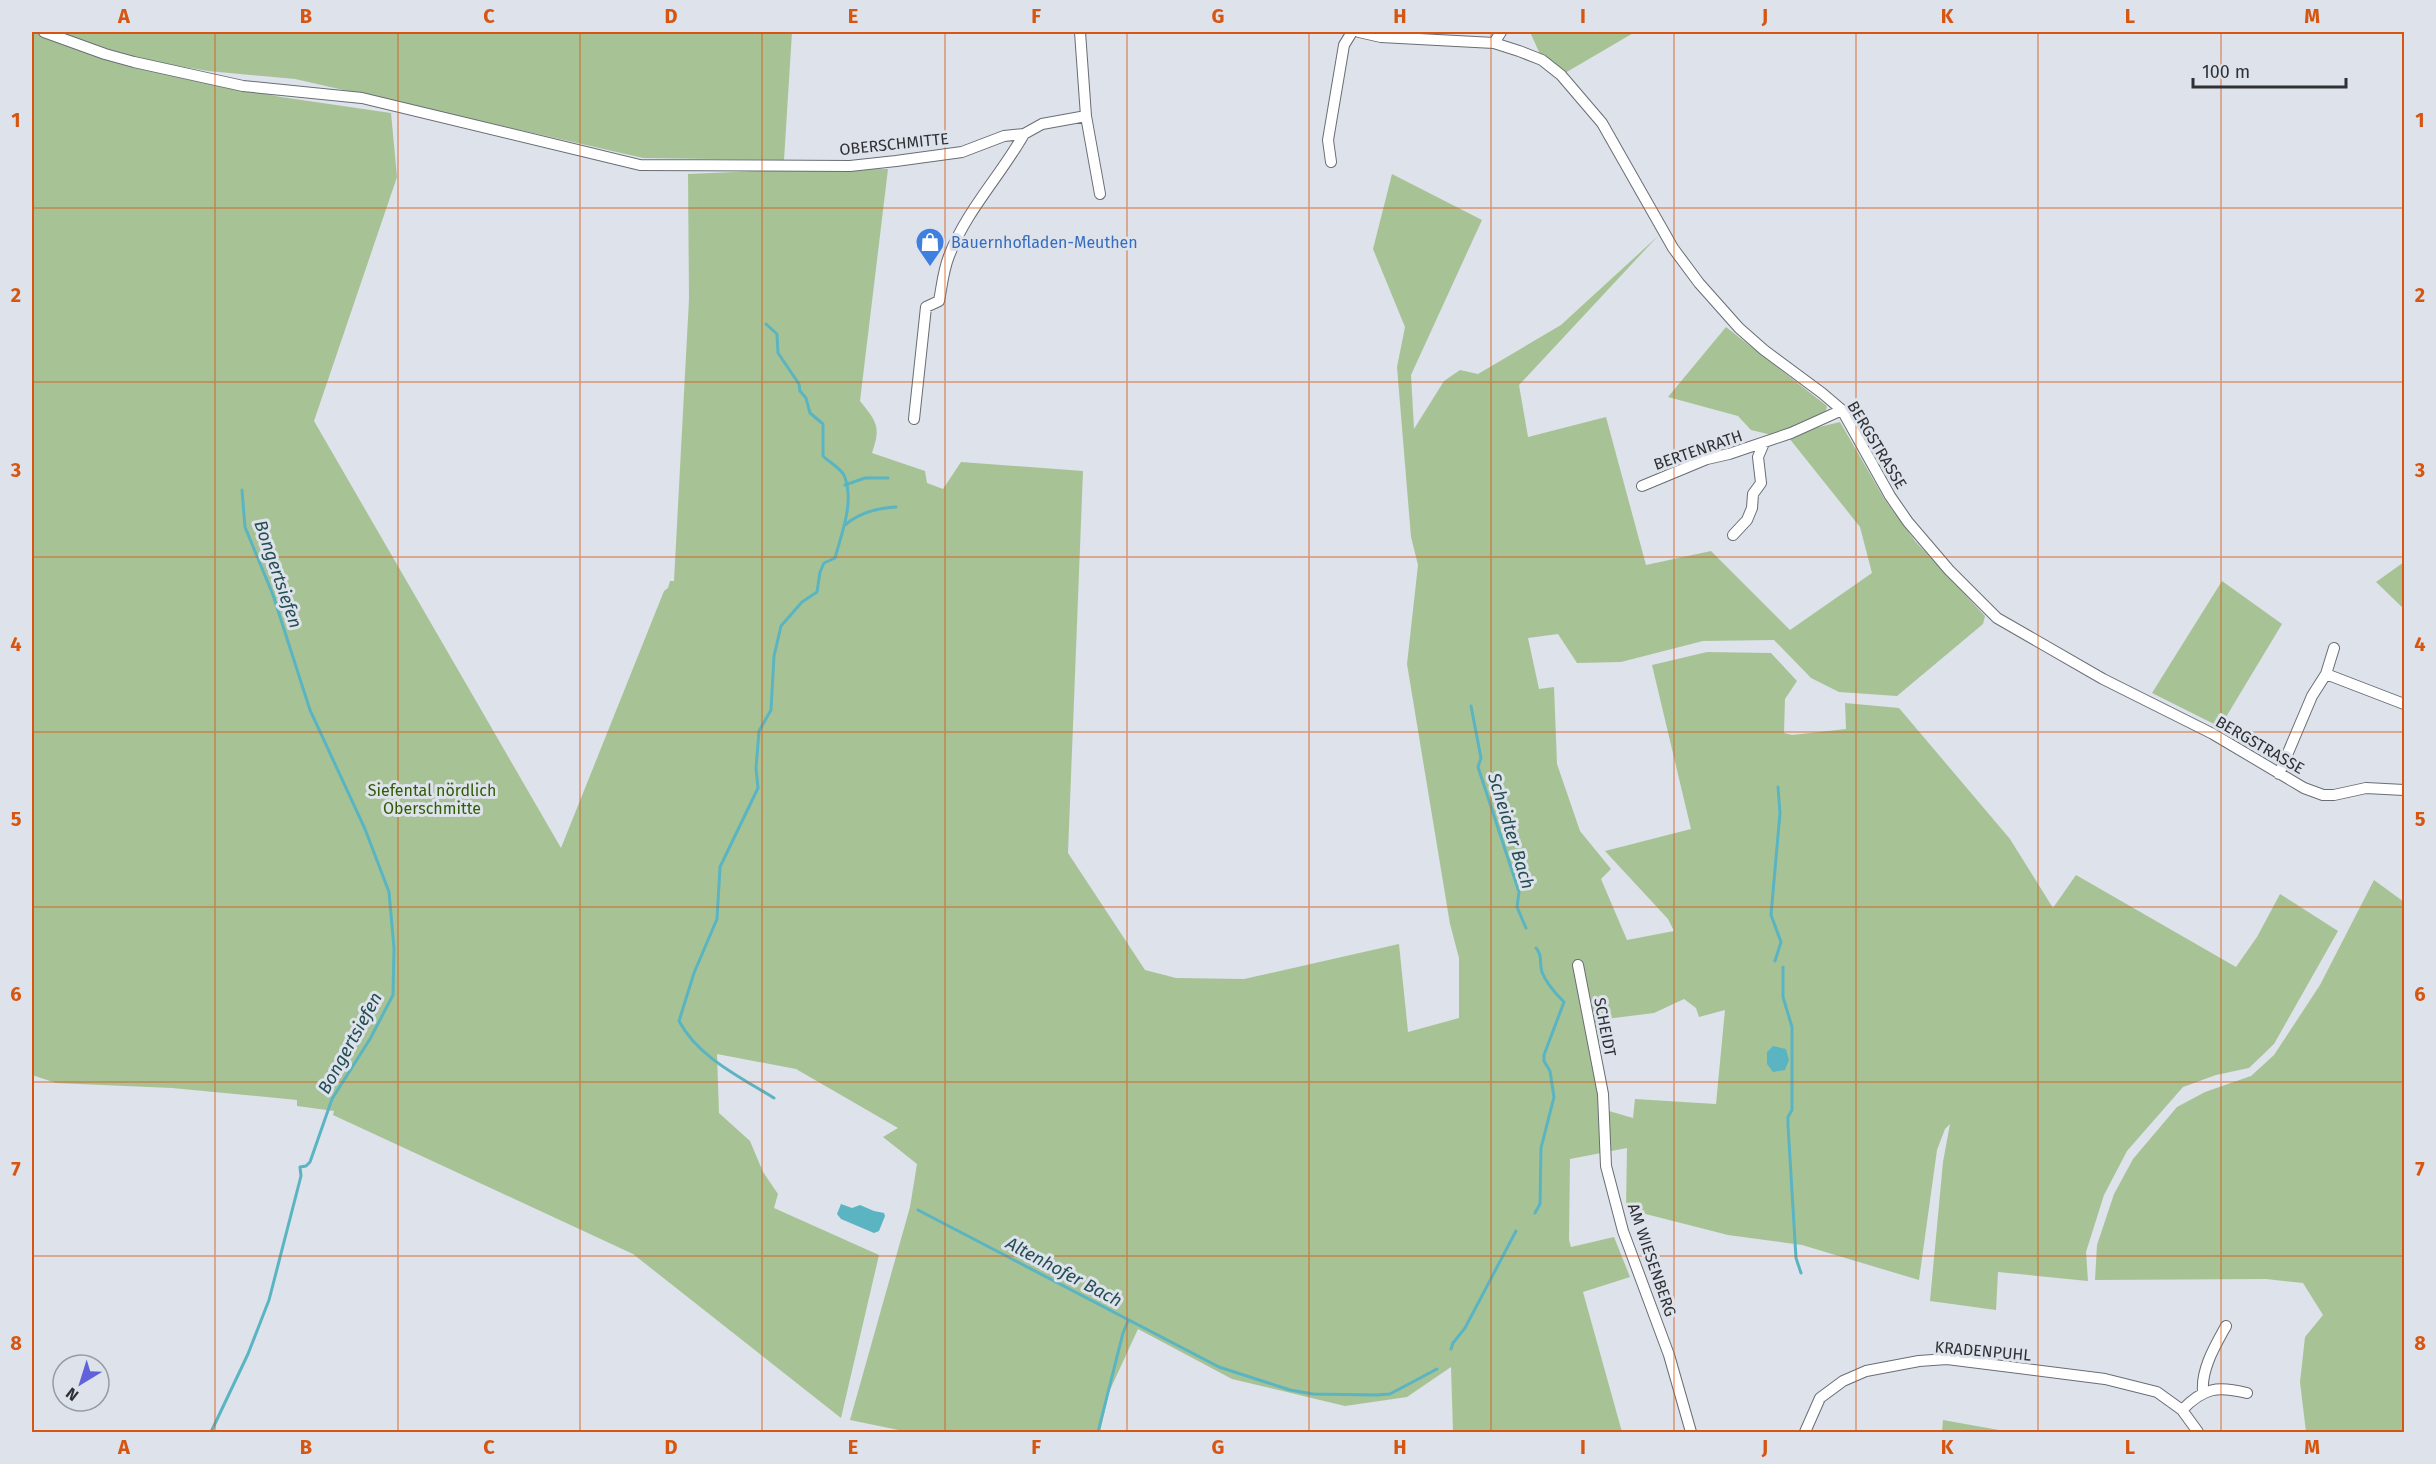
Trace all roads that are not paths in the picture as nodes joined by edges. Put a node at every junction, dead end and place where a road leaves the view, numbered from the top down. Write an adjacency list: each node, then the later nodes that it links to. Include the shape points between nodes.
1 (44, 32): 8 (street, OBERSCHMITTE, via 134,63 243,86 362,98 640,165 850,166 962,152 1004,136)
2 (1080, 32): 7 (street)
3 (1352, 32): 9 (street, via 1344,45 1328,140)
4 (1359, 32): 6 (street, BERGSTRASSE)
5 (1501, 32): 6 (street)
6 (1494, 44): 11 (street, BERGSTRASSE, via 1542,60 1562,75 1602,123 1673,248 1711,298 1764,350)
7 (1086, 116): 8 (street, OBERSCHMITTE, via 1042,124); 10 (street)
8 (1024, 134): 12 (street, via 960,230 939,301 926,307)
9 (1331, 162)
10 (1100, 194)
11 (1842, 410): 13 (street, BERTENRATH); 19 (street, BERGSTRASSE, via 1908,522 1997,618 2103,679 2213,734)
12 (914, 419)
13 (1764, 443): 14 (street, BERTENRATH, via 1699,462); 15 (street, BERTENRATH, via 1758,457 1761,483 1753,494 1747,520)
14 (1642, 486)
15 (1732, 535)
16 (2334, 648): 17 (street)
17 (2326, 674): 18 (street); 19 (street, via 2312,696)
18 (2404, 704)
19 (2279, 774): 20 (street, BERGSTRASSE, via 2323,795 2374,787)
20 (2404, 790)
21 (1578, 965): 22 (street, SCHEIDT)
22 (1603, 1094): 27 (street, AM WIESENBERG, via 1606,1166 1623,1231 1669,1355)
23 (2226, 1326): 24 (street, via 2210,1357)
24 (2203, 1392): 25 (street, via 2223,1388); 26 (street)
25 (2247, 1393)
26 (2182, 1410): 28 (street, KRADENPUHL, via 2157,1392 2105,1379 1947,1359 1866,1371 1843,1381 1820,1398); 29 (street, KRADENPUHL)
27 (1691, 1432)
28 (1805, 1432)
29 (2198, 1432)

